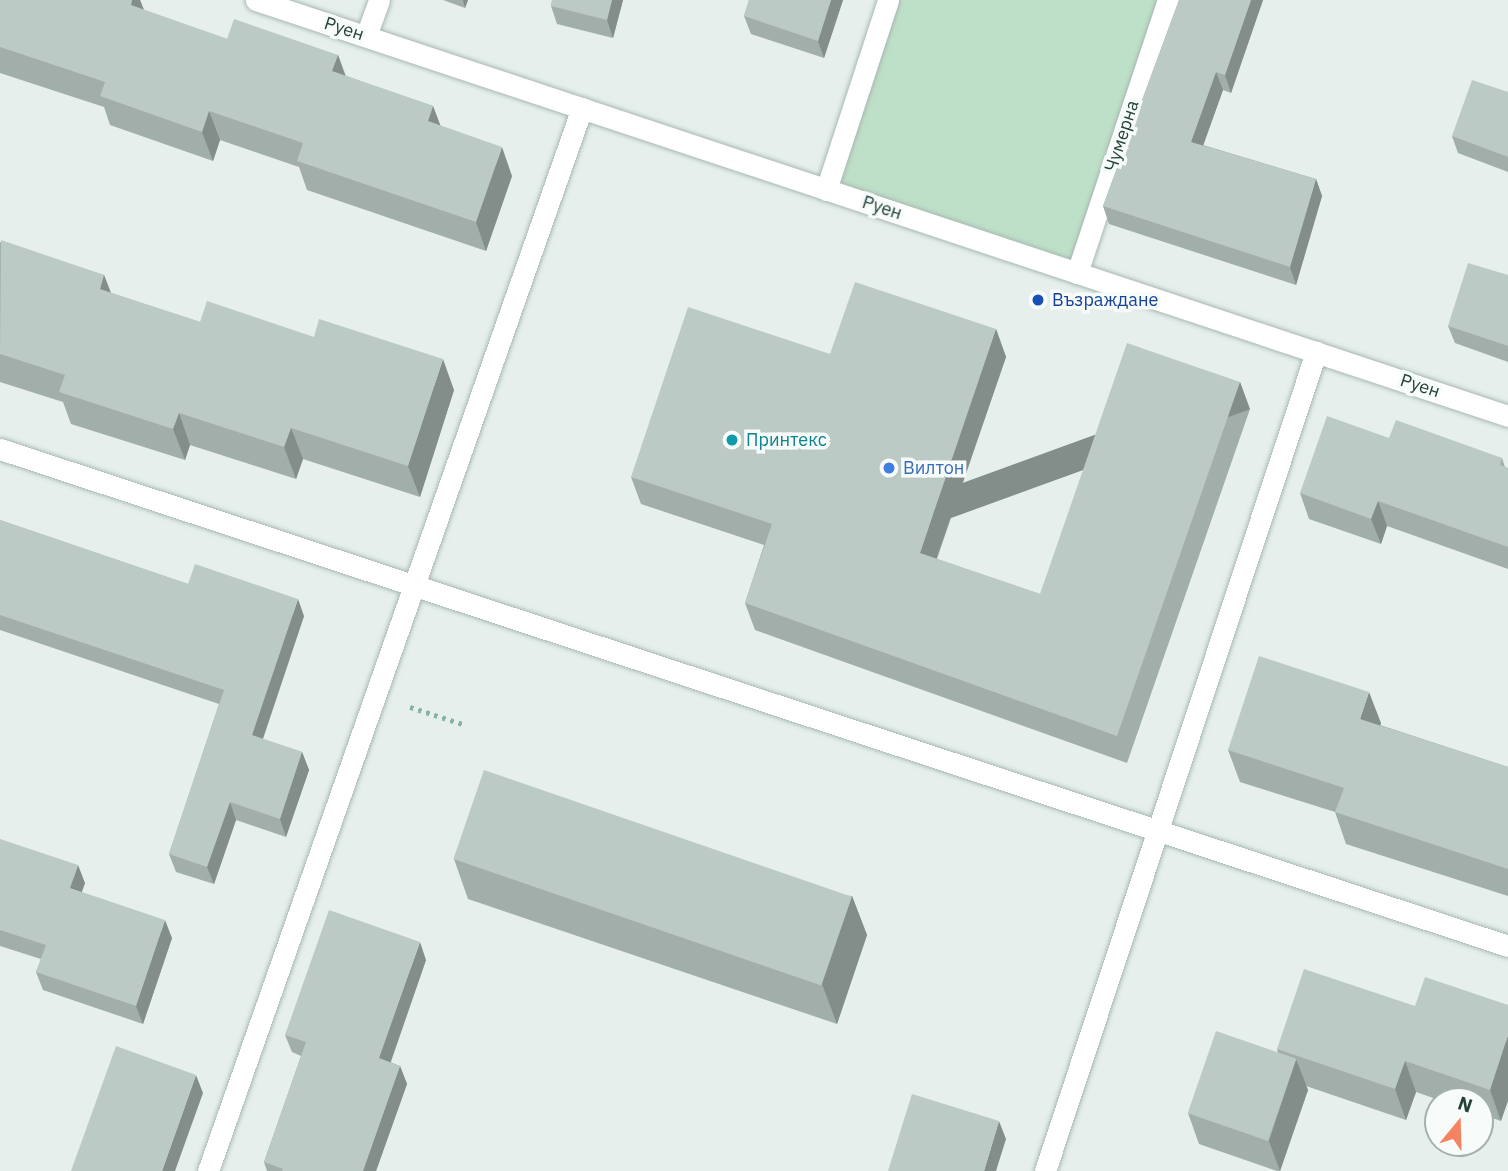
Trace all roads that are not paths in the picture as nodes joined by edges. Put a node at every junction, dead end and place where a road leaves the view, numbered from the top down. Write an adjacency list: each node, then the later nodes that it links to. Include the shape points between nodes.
1 (256, 0): 5 (street, Руен)
2 (379, 0): 5 (street)
3 (888, 0): 7 (street)
4 (1168, 0): 8 (street, Чумерна)
5 (366, 36): 6 (street, Руен)
6 (582, 108): 7 (street, Руен); 12 (street)
7 (826, 190): 8 (street, Руен)
8 (1077, 273): 9 (street, Руен)
9 (1317, 352): 10 (street, Руен); 13 (street)
10 (1508, 416)
11 (0, 449): 12 (street)
12 (414, 585): 13 (street); 15 (street)
13 (1158, 831): 14 (street); 16 (street)
14 (1508, 946)
15 (208, 1171)
16 (1045, 1171)

